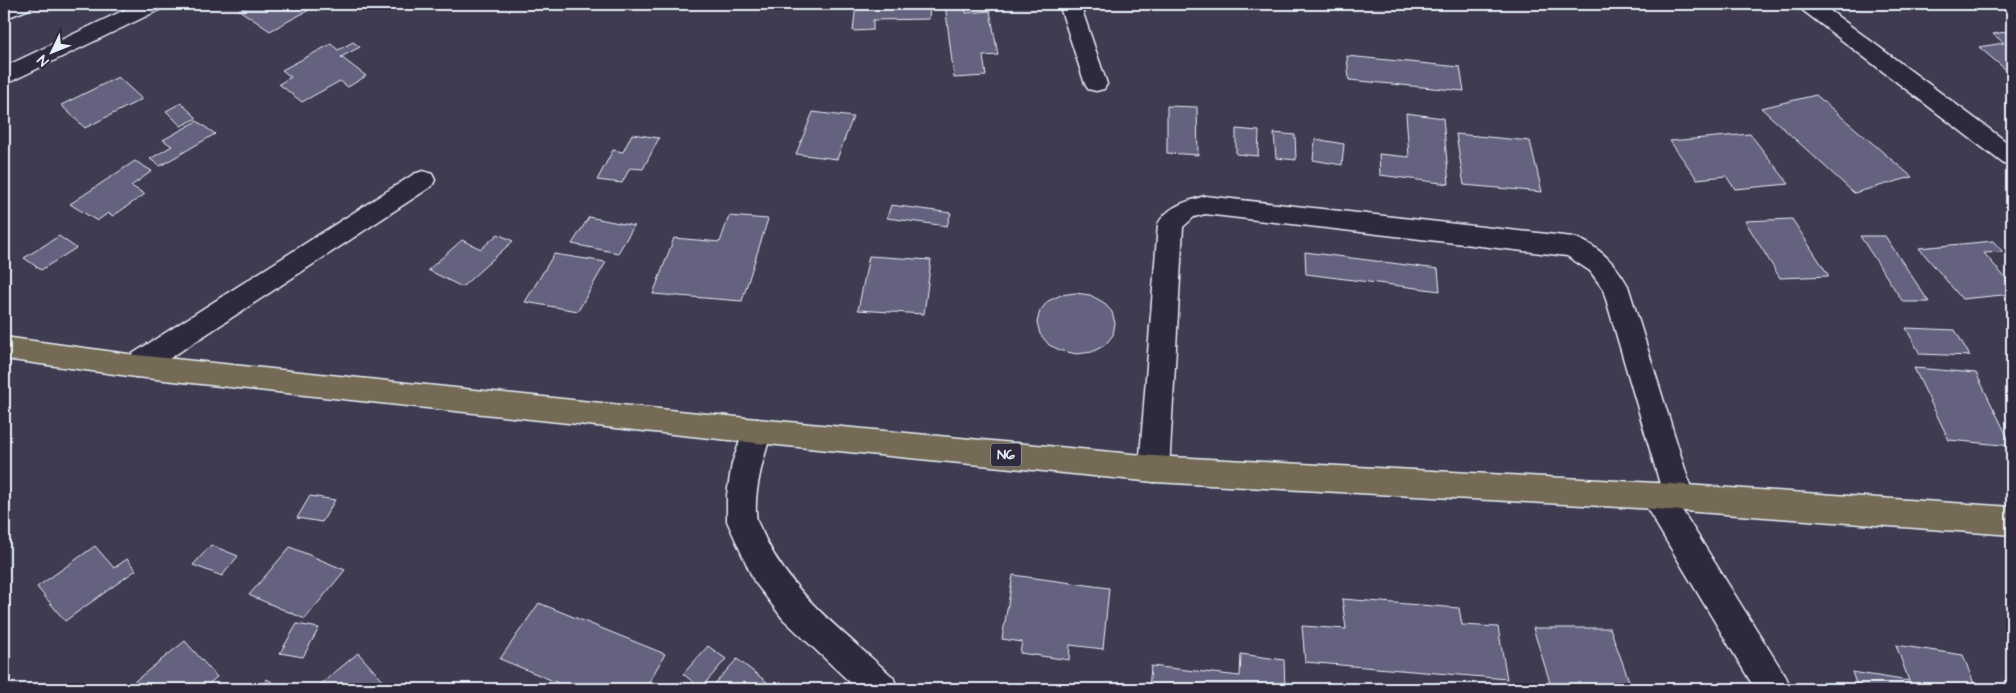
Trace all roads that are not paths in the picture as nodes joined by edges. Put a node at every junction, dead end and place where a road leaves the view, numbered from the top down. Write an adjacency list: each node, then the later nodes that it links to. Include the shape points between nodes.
1 (22, 4): 5 (street)
2 (154, 4): 6 (street)
3 (1069, 4): 7 (street)
4 (1808, 4): 8 (street)
5 (4, 12)
6 (4, 76)
7 (1096, 84)
8 (2012, 158)
9 (423, 180): 11 (street)
10 (4, 348): 11 (highway, N6)
11 (136, 366): 12 (highway, N6)
12 (757, 431): 13 (highway, N6); 16 (street, via 747,463 742,521 765,571 794,608)
13 (1154, 469): 14 (highway, N6); 14 (street, via 1171,224 1185,211 1205,205 1573,247 1599,264 1615,286)
14 (1668, 497): 15 (highway, N6); 17 (street)
15 (2012, 521)
16 (881, 689)
17 (1774, 689)

